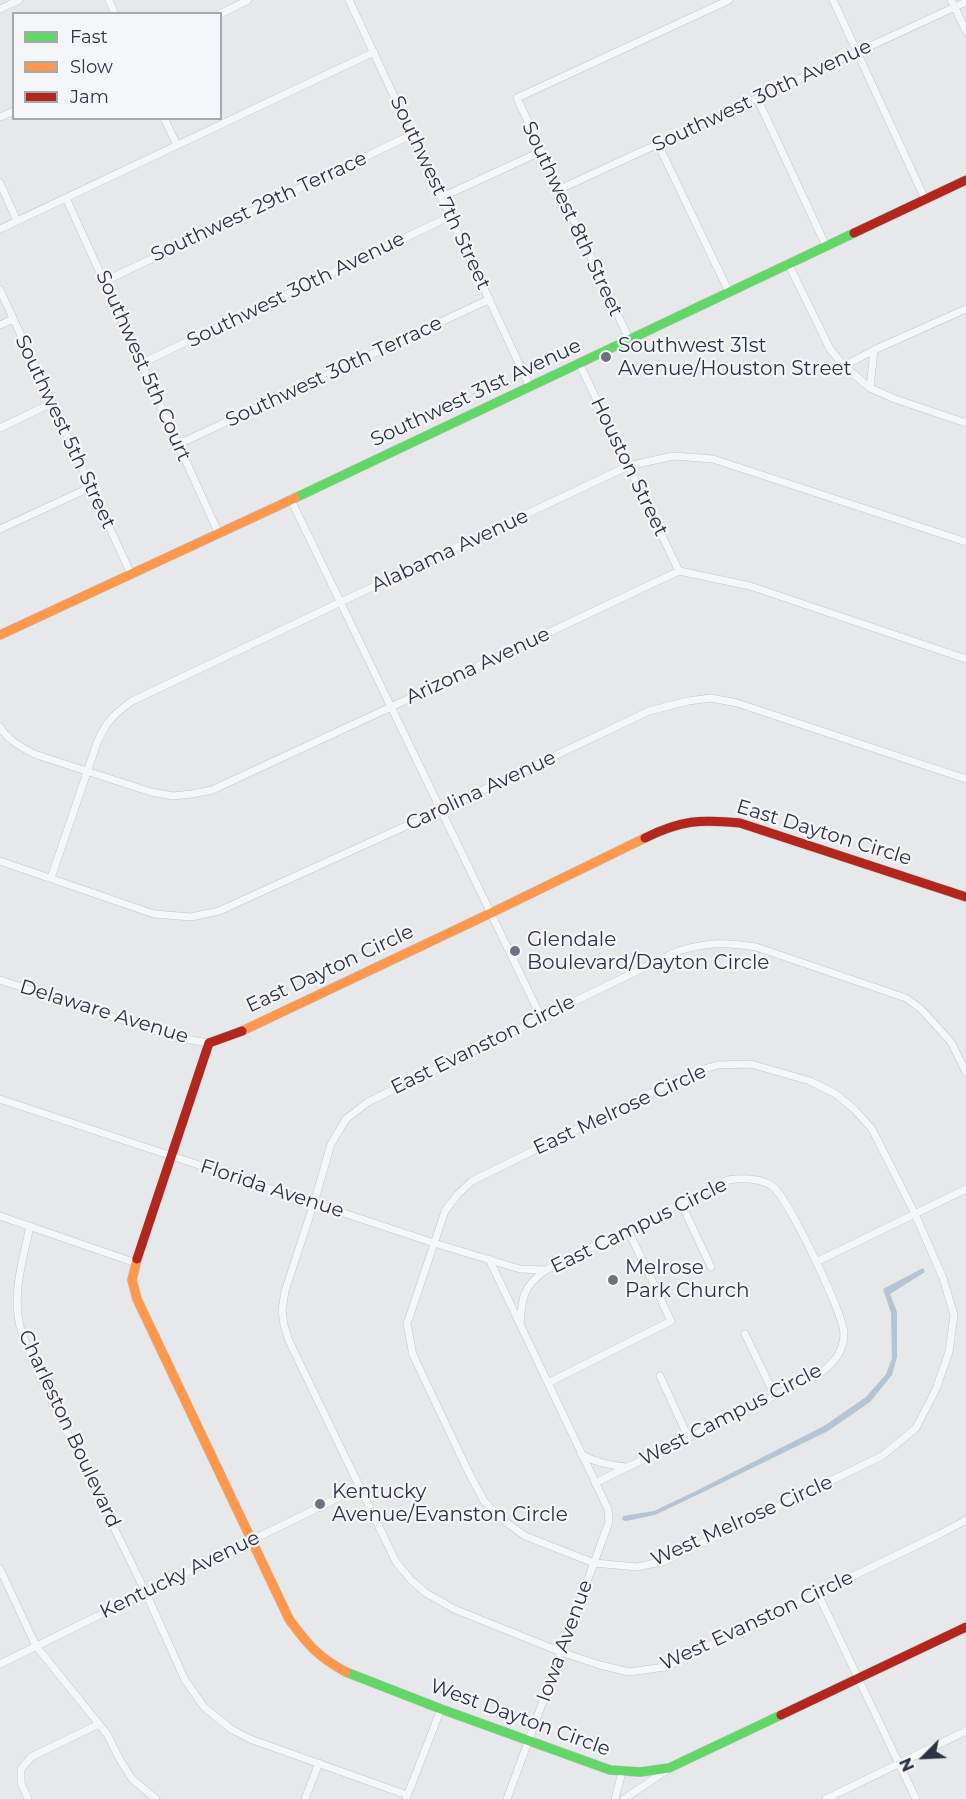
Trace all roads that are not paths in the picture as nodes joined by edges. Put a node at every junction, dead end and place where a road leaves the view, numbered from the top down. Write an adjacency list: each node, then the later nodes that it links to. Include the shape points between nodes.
1 (19, 0): 6 (street)
2 (248, 0): 10 (street)
3 (349, 0): 12 (street, Southwest 7th Street)
4 (729, 0): 19 (street, Southwest 8th Street, via 516,98)
5 (833, 0): 13 (street)
6 (9, 2): 9 (street)
7 (966, 2): 8 (street, Southwest 30th Avenue)
8 (953, 3): 11 (street); 13 (street, Southwest 30th Avenue)
9 (0, 9)
10 (222, 13)
11 (966, 31)
12 (374, 52): 16 (street, Southwest 7th Street); 18 (street)
13 (856, 52): 14 (street, Southwest 30th Avenue); 25 (street)
14 (757, 98): 17 (street, Southwest 30th Avenue); 29 (street)
15 (165, 120): 18 (street)
16 (413, 134): 23 (street, Southwest 7th Street); 31 (street, Southwest 29th Terrace)
17 (658, 144): 22 (street, Southwest 30th Avenue); 33 (street)
18 (177, 145): 24 (street)
19 (540, 152): 22 (street, Southwest 8th Street); 23 (street)
20 (966, 180): 25 (street, Southwest 31st Avenue)
21 (0, 183): 27 (street)
22 (558, 190): 38 (street, Southwest 8th Street)
23 (442, 197): 26 (street, Southwest 7th Street)
24 (66, 198): 27 (street); 31 (street, Southwest 5th Court)
25 (925, 200): 29 (street, Southwest 31st Avenue)
26 (451, 216): 34 (street, Southwest 7th Street); 40 (street, Southwest 30th Avenue)
27 (17, 221): 28 (street)
28 (0, 229)
29 (826, 246): 30 (street, Southwest 31st Avenue)
30 (788, 263): 33 (street, Southwest 31st Avenue); 42 (street, via 830,349)
31 (105, 281): 40 (street, Southwest 5th Court)
32 (0, 290): 36 (street, Southwest 5th Street)
33 (729, 292): 38 (street, Southwest 31st Avenue)
34 (490, 299): 43 (street, Southwest 7th Street); 48 (street, Southwest 30th Terrace)
35 (966, 309): 39 (street)
36 (13, 319): 37 (street); 45 (street, Southwest 5th Street)
37 (0, 325)
38 (629, 339): 41 (street, Southwest 31st Avenue)
39 (874, 350): 42 (street); 44 (street)
40 (142, 363): 48 (street, Southwest 5th Court)
41 (579, 363): 43 (street, Southwest 31st Avenue); 49 (street, Houston Street)
42 (844, 366): 44 (street)
43 (530, 387): 51 (street, Southwest 31st Avenue)
44 (870, 388): 46 (street)
45 (52, 403): 47 (street); 50 (street, Southwest 5th Street)
46 (966, 423)
47 (0, 428)
48 (179, 444): 53 (street, Southwest 5th Court)
49 (628, 466): 54 (street, Alabama Avenue, via 673,456 714,459); 55 (street, Houston Street); 57 (street, Alabama Avenue)
50 (91, 487): 52 (street); 56 (street, Southwest 5th Street)
51 (291, 500): 53 (street, Southwest 31st Avenue); 57 (street)
52 (0, 529)
53 (219, 534): 56 (street, Southwest 31st Avenue)
54 (966, 542)
55 (679, 571): 59 (street, via 750,585); 60 (street, Arizona Avenue)
56 (131, 574): 58 (street, Southwest 31st Avenue)
57 (341, 603): 60 (street); 62 (street, Alabama Avenue, via 132,701 105,725)
58 (0, 635)
59 (966, 659)
60 (391, 707): 62 (street, Arizona Avenue, via 212,790 173,796); 64 (street)
61 (0, 727): 62 (street, Arizona Avenue, via 34,754)
62 (88, 772): 66 (street, Alabama Avenue)
63 (966, 779): 64 (street, Carolina Avenue, via 737,703 711,698 649,711)
64 (441, 810): 66 (street, Carolina Avenue, via 219,911 191,917 154,914); 68 (street)
65 (0, 861): 66 (street, Carolina Avenue)
66 (51, 878)
67 (966, 897): 68 (street, East Dayton Circle, via 740,823 713,820 685,822 657,832)
68 (491, 914): 70 (street); 71 (street, East Dayton Circle)
69 (0, 980): 71 (street, Delaware Avenue, via 174,1037)
70 (541, 1017): 72 (street, East Evanston Circle, via 678,951 731,943 756,947 906,998 951,1042); 76 (street, East Evanston Circle, via 368,1102 346,1119 331,1144)
71 (209, 1043): 74 (street)
72 (966, 1072)
73 (0, 1099): 74 (street, Florida Avenue)
74 (172, 1156): 76 (street, Florida Avenue); 85 (street)
75 (966, 1189): 78 (street)
76 (314, 1203): 82 (street, Florida Avenue); 98 (street, East Evanston Circle, via 285,1291 284,1325)
77 (681, 1203): 81 (street, East Campus Circle); 84 (street, East Campus Circle, via 728,1180 756,1179 771,1185 782,1197); 86 (street)
78 (915, 1214): 82 (street, East Melrose Circle, via 872,1129 836,1094 810,1081 751,1064 718,1065 693,1072 472,1181 445,1211); 84 (street); 101 (street, West Melrose Circle, via 943,1278 954,1315 949,1352 916,1428 882,1456 665,1561 638,1567)
79 (0, 1216): 80 (street)
80 (30, 1226): 85 (street); 103 (street, Charleston Boulevard, via 18,1278 21,1329 33,1362)
81 (628, 1230): 87 (street, East Campus Circle); 92 (street, via 671,1321)
82 (434, 1243): 83 (street, Florida Avenue); 90 (street, East Melrose Circle, via 407,1324)
83 (489, 1259): 87 (street, Florida Avenue, via 520,1269); 88 (street)
84 (816, 1262): 93 (street, West Campus Circle, via 841,1318 842,1346 835,1361 819,1374)
85 (136, 1263): 100 (street, via 132,1280 137,1299)
86 (711, 1266)
87 (546, 1270): 88 (street, East Campus Circle, via 526,1289)
88 (520, 1324): 92 (street)
89 (745, 1334): 93 (street)
90 (409, 1341): 101 (street, West Melrose Circle, via 484,1500 502,1520 525,1536)
91 (660, 1376): 94 (street)
92 (548, 1383): 95 (street)
93 (775, 1396): 94 (street, West Campus Circle)
94 (688, 1437): 96 (street, West Campus Circle)
95 (581, 1454): 96 (street, via 608,1465); 97 (street)
96 (627, 1467): 97 (street, West Campus Circle)
97 (595, 1483): 101 (street, Iowa Avenue, via 608,1509 609,1522)
98 (360, 1487): 100 (street, Kentucky Avenue); 107 (street, West Evanston Circle, via 396,1562 426,1593 454,1609)
99 (966, 1520): 104 (street, West Evanston Circle)
100 (252, 1539): 103 (street, Kentucky Avenue); 110 (street, West Dayton Circle, via 289,1619 327,1662)
101 (594, 1563): 107 (street, Iowa Avenue)
102 (0, 1569): 106 (street)
103 (146, 1591): 106 (street, Kentucky Avenue); 114 (street, Charleston Boulevard, via 185,1680 204,1707 250,1739)
104 (818, 1594): 107 (street, West Evanston Circle, via 664,1667 629,1671); 109 (street)
105 (966, 1627): 109 (street, West Dayton Circle)
106 (36, 1646): 108 (street, Kentucky Avenue); 111 (street)
107 (561, 1652): 113 (street, Iowa Avenue)
108 (0, 1664)
109 (858, 1679): 115 (street); 116 (street, West Dayton Circle)
110 (441, 1709): 113 (street, West Dayton Circle); 118 (street)
111 (99, 1724): 119 (street, via 31,1757 21,1768 21,1783); 120 (street, via 132,1779)
112 (966, 1731): 115 (street)
113 (528, 1741): 117 (street, West Dayton Circle); 122 (street, Iowa Avenue)
114 (319, 1763): 118 (street, Charleston Boulevard); 121 (street)
115 (899, 1764): 125 (street); 126 (street)
116 (669, 1768): 117 (street, West Dayton Circle); 124 (street)
117 (622, 1772): 123 (street)
118 (407, 1797)
119 (28, 1799)
120 (156, 1799)
121 (305, 1799)
122 (507, 1799)
123 (615, 1799)
124 (624, 1799)
125 (826, 1799)
126 (916, 1799)

